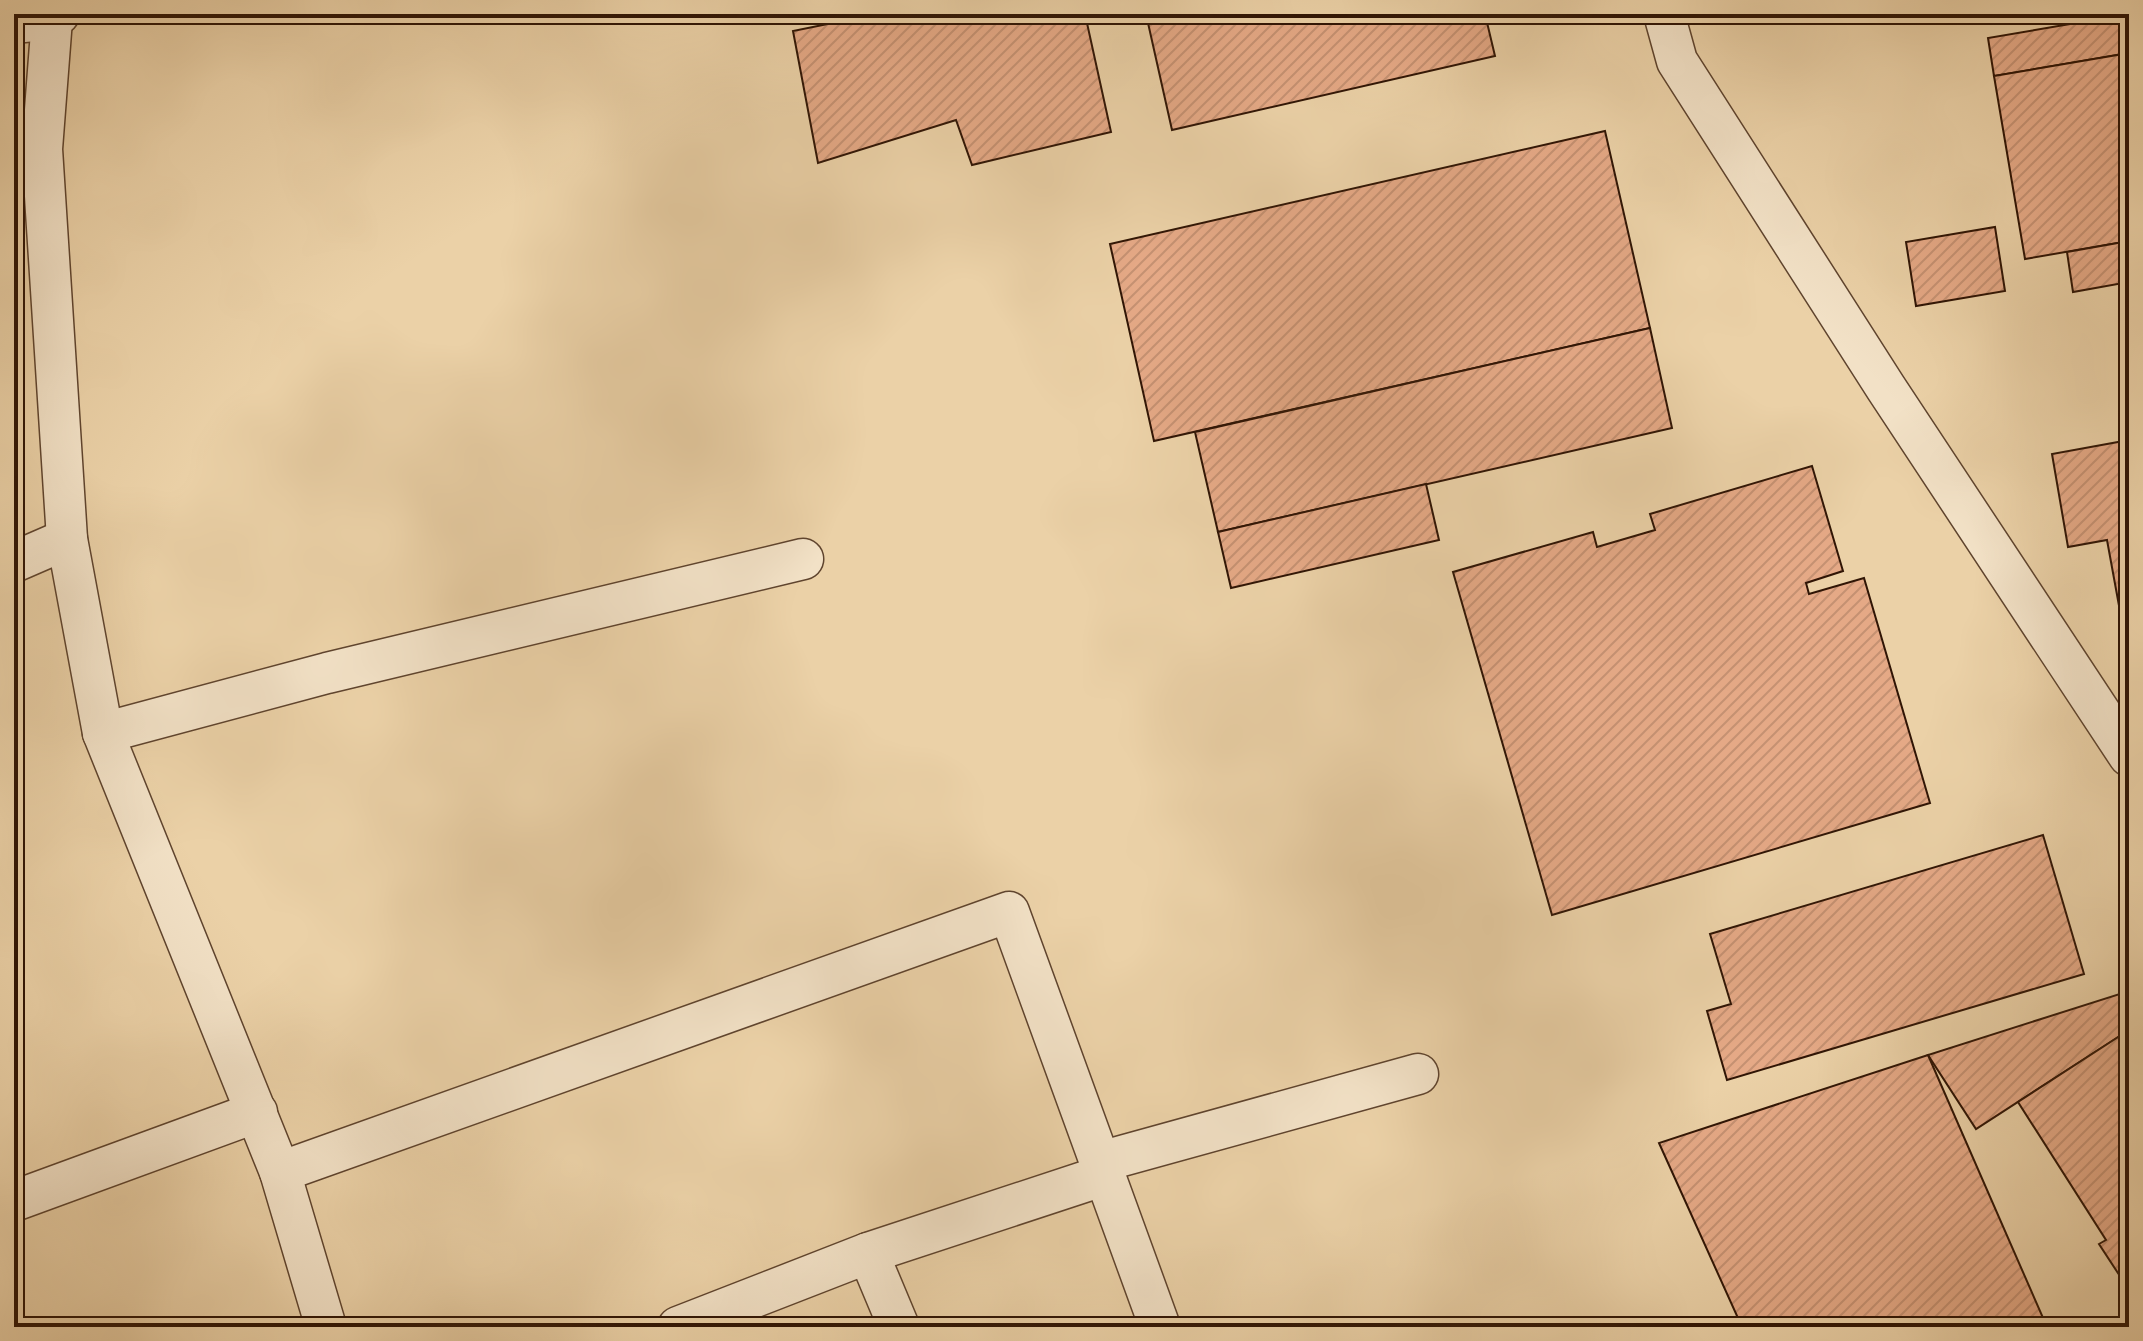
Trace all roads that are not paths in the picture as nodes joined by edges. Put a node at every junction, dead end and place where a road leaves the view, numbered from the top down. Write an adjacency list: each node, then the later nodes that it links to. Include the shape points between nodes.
1 (1664, 14): 7 (street, via 1677,61)
2 (42, 18): 3 (street, via 42,149)
3 (67, 539): 5 (street); 6 (street)
4 (803, 559): 6 (street, via 327,673)
5 (14, 562)
6 (103, 733): 9 (street)
7 (2129, 756)
8 (1418, 1074): 10 (street)
9 (257, 1112): 11 (street); 12 (street)
10 (1102, 1169): 11 (street, via 1009,912); 13 (street); 17 (street)
11 (280, 1172): 14 (street)
12 (14, 1201)
13 (868, 1253): 15 (street); 16 (street)
14 (326, 1327)
15 (678, 1327)
16 (899, 1327)
17 (1160, 1327)

